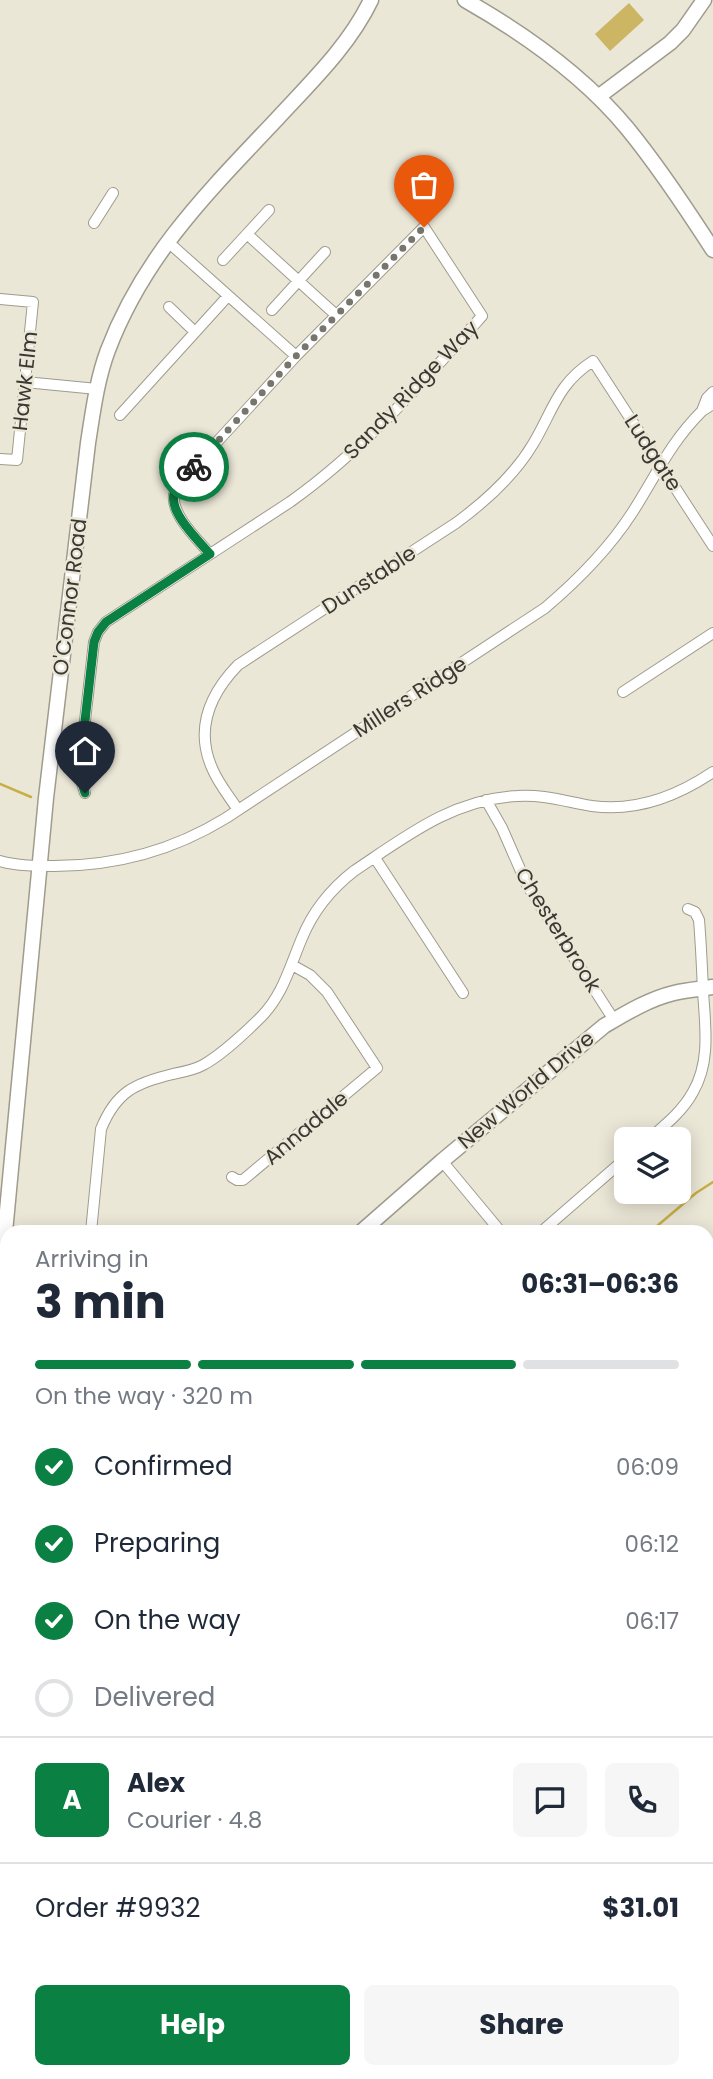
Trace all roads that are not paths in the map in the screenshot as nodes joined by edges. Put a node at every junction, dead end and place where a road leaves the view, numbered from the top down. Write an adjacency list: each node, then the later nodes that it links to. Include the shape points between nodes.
1 (371, 0): 9 (main road, O'Connor Road, via 339,50)
2 (465, 0): 4 (main road, via 548,54)
3 (704, 0): 4 (main road, via 670,43)
4 (598, 97): 10 (main road, via 660,170)
5 (113, 194): 7 (street)
6 (269, 210): 8 (street)
7 (94, 223)
8 (247, 234): 12 (street); 13 (street)
9 (167, 240): 14 (street); 23 (main road, O'Connor Road, via 121,318)
10 (713, 250)
11 (325, 252): 13 (street)
12 (223, 260)
13 (299, 281): 17 (street); 18 (street)
14 (228, 296): 19 (street); 20 (street)
15 (0, 299): 22 (street, Hawk Elm, via 33,303)
16 (169, 307): 19 (street)
17 (272, 310)
18 (336, 315): 20 (street); 31 (street, Sandy Ridge Way, via 424,227 482,316 361,445 309,488)
19 (195, 332): 27 (street)
20 (296, 356): 31 (street, via 174,495 181,520)
21 (593, 361): 29 (street, Ludgate); 37 (street, Dunstable, via 567,382 519,465 477,507 239,665 225,679 208,712 205,740 211,766)
22 (25, 382): 23 (street); 28 (street, Hawk Elm, via 17,460)
23 (97, 390): 40 (main road, O'Connor Road)
24 (713, 392): 26 (street, Millers Ridge)
25 (713, 404): 26 (street, Millers Ridge)
26 (702, 411): 29 (street, Millers Ridge)
27 (120, 415)
28 (0, 459)
29 (660, 464): 30 (street, Ludgate); 37 (street, Millers Ridge, via 615,538 545,608)
30 (713, 546)
31 (210, 554): 35 (street, Sandy Ridge Way, via 130,601 98,632 79,773)
32 (713, 633): 33 (street)
33 (623, 692)
34 (713, 772): 36 (street, via 666,798 626,807 536,796)
35 (85, 793)
36 (486, 800): 38 (street, via 437,817); 45 (street, Chesterbrook, via 527,885)
37 (238, 810): 40 (street, Millers Ridge, via 210,828 149,853 80,866)
38 (375, 858): 42 (street, via 342,880 319,907); 44 (street)
39 (0, 861): 40 (street, Millers Ridge)
40 (40, 866): 50 (main road, O'Connor Road)
41 (688, 909): 43 (street, via 699,920)
42 (292, 965): 49 (street, Annadale, via 327,992 377,1068 243,1180); 52 (street, via 265,1012 212,1060 140,1083 115,1103 101,1129)
43 (708, 987): 45 (main road, New World Drive, via 674,993); 46 (street, via 705,1049 697,1084 679,1112)
44 (463, 993)
45 (614, 1020): 47 (main road, New World Drive)
46 (662, 1127)
47 (442, 1161): 53 (main road, New World Drive); 54 (street)
48 (614, 1168): 55 (street)
49 (232, 1177)
50 (4, 1203): 51 (main road, O'Connor Road)
51 (3, 1225)
52 (92, 1225)
53 (368, 1225)
54 (495, 1225)
55 (549, 1225)

